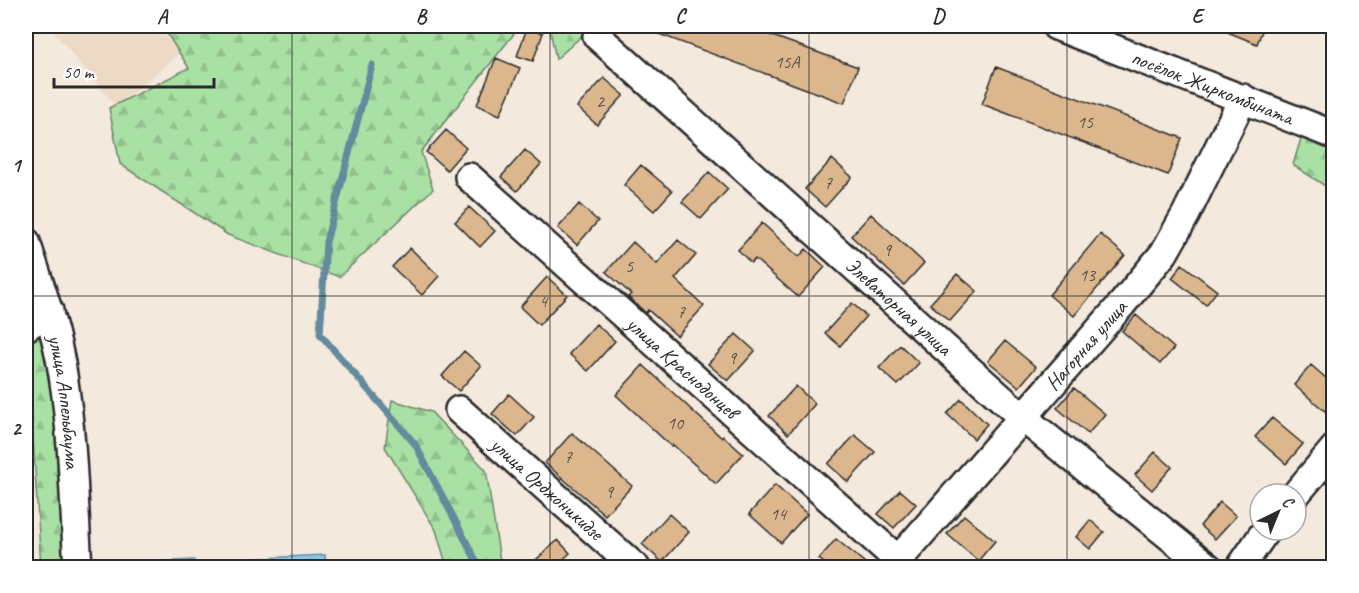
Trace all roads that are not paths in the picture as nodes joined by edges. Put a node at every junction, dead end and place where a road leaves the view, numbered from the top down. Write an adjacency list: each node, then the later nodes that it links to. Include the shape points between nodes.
1 (1056, 26): 3 (street, посёлок Жиркомбината)
2 (597, 36): 10 (street, Элеваторная улица)
3 (1242, 98): 4 (street, посёлок Жиркомбината); 10 (street, Нагорная улица, via 1164,253)
4 (1334, 135)
5 (469, 177): 14 (street, улица Краснодонцев)
6 (26, 242): 7 (street, улица Аппельбаума)
7 (49, 311): 8 (street); 15 (street, улица Аппельбаума, via 63,373 71,436)
8 (26, 327)
9 (459, 410): 16 (street, улица Орджоникидзе)
10 (1022, 417): 14 (street, Нагорная улица); 17 (street, Элеваторная улица)
11 (1334, 449): 12 (street)
12 (1306, 482)
13 (1258, 542): 18 (street)
14 (894, 563)
15 (78, 567)
16 (636, 567)
17 (1209, 567)
18 (1240, 567)

